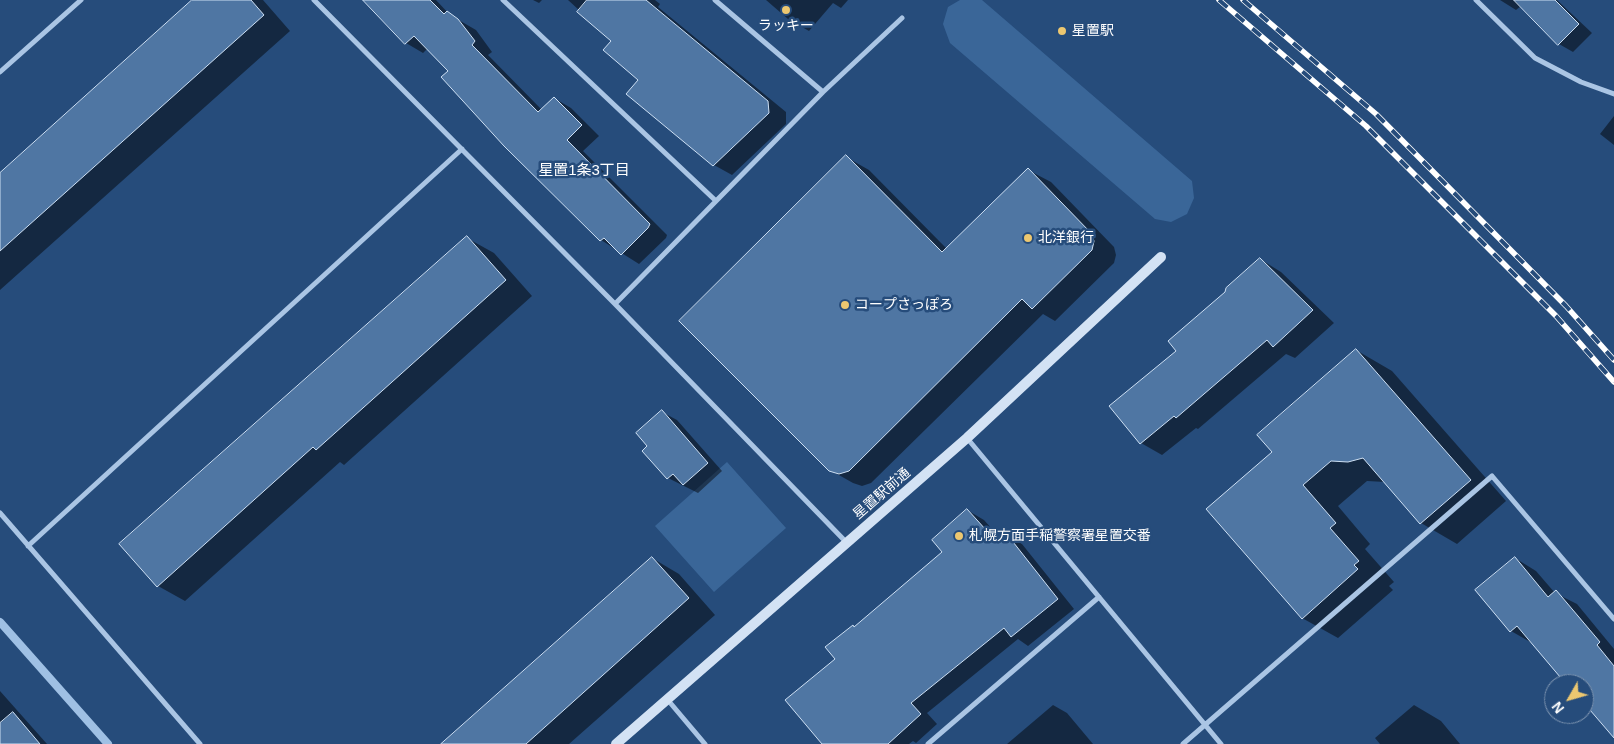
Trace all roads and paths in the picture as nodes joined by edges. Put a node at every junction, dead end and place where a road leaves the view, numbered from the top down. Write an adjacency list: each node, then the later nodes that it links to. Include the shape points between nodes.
1 (81, 0): 7 (street)
2 (314, 0): 10 (street)
3 (503, 0): 11 (street)
4 (715, 0): 8 (street)
5 (1476, 0): 9 (street, via 1535,58 1581,82)
6 (902, 18): 8 (street)
7 (0, 72)
8 (823, 92): 11 (street)
9 (1614, 94)
10 (462, 149): 13 (street); 17 (street)
11 (716, 201): 13 (street)
12 (1161, 257): 14 (street, 星置駅前通)
13 (615, 304): 16 (street)
14 (967, 438): 16 (street, 星置駅前通); 18 (street)
15 (0, 513): 17 (street)
16 (847, 543): 20 (street, 星置駅前通)
17 (28, 546): 22 (street)
18 (1099, 597): 21 (street); 25 (street)
19 (1614, 619): 21 (street, via 1492,476)
20 (667, 699): 23 (street, 星置駅前通); 24 (street)
21 (1205, 724): 26 (street); 27 (street)
22 (200, 744)
23 (616, 744)
24 (705, 744)
25 (928, 744)
26 (1183, 744)
27 (1221, 744)

